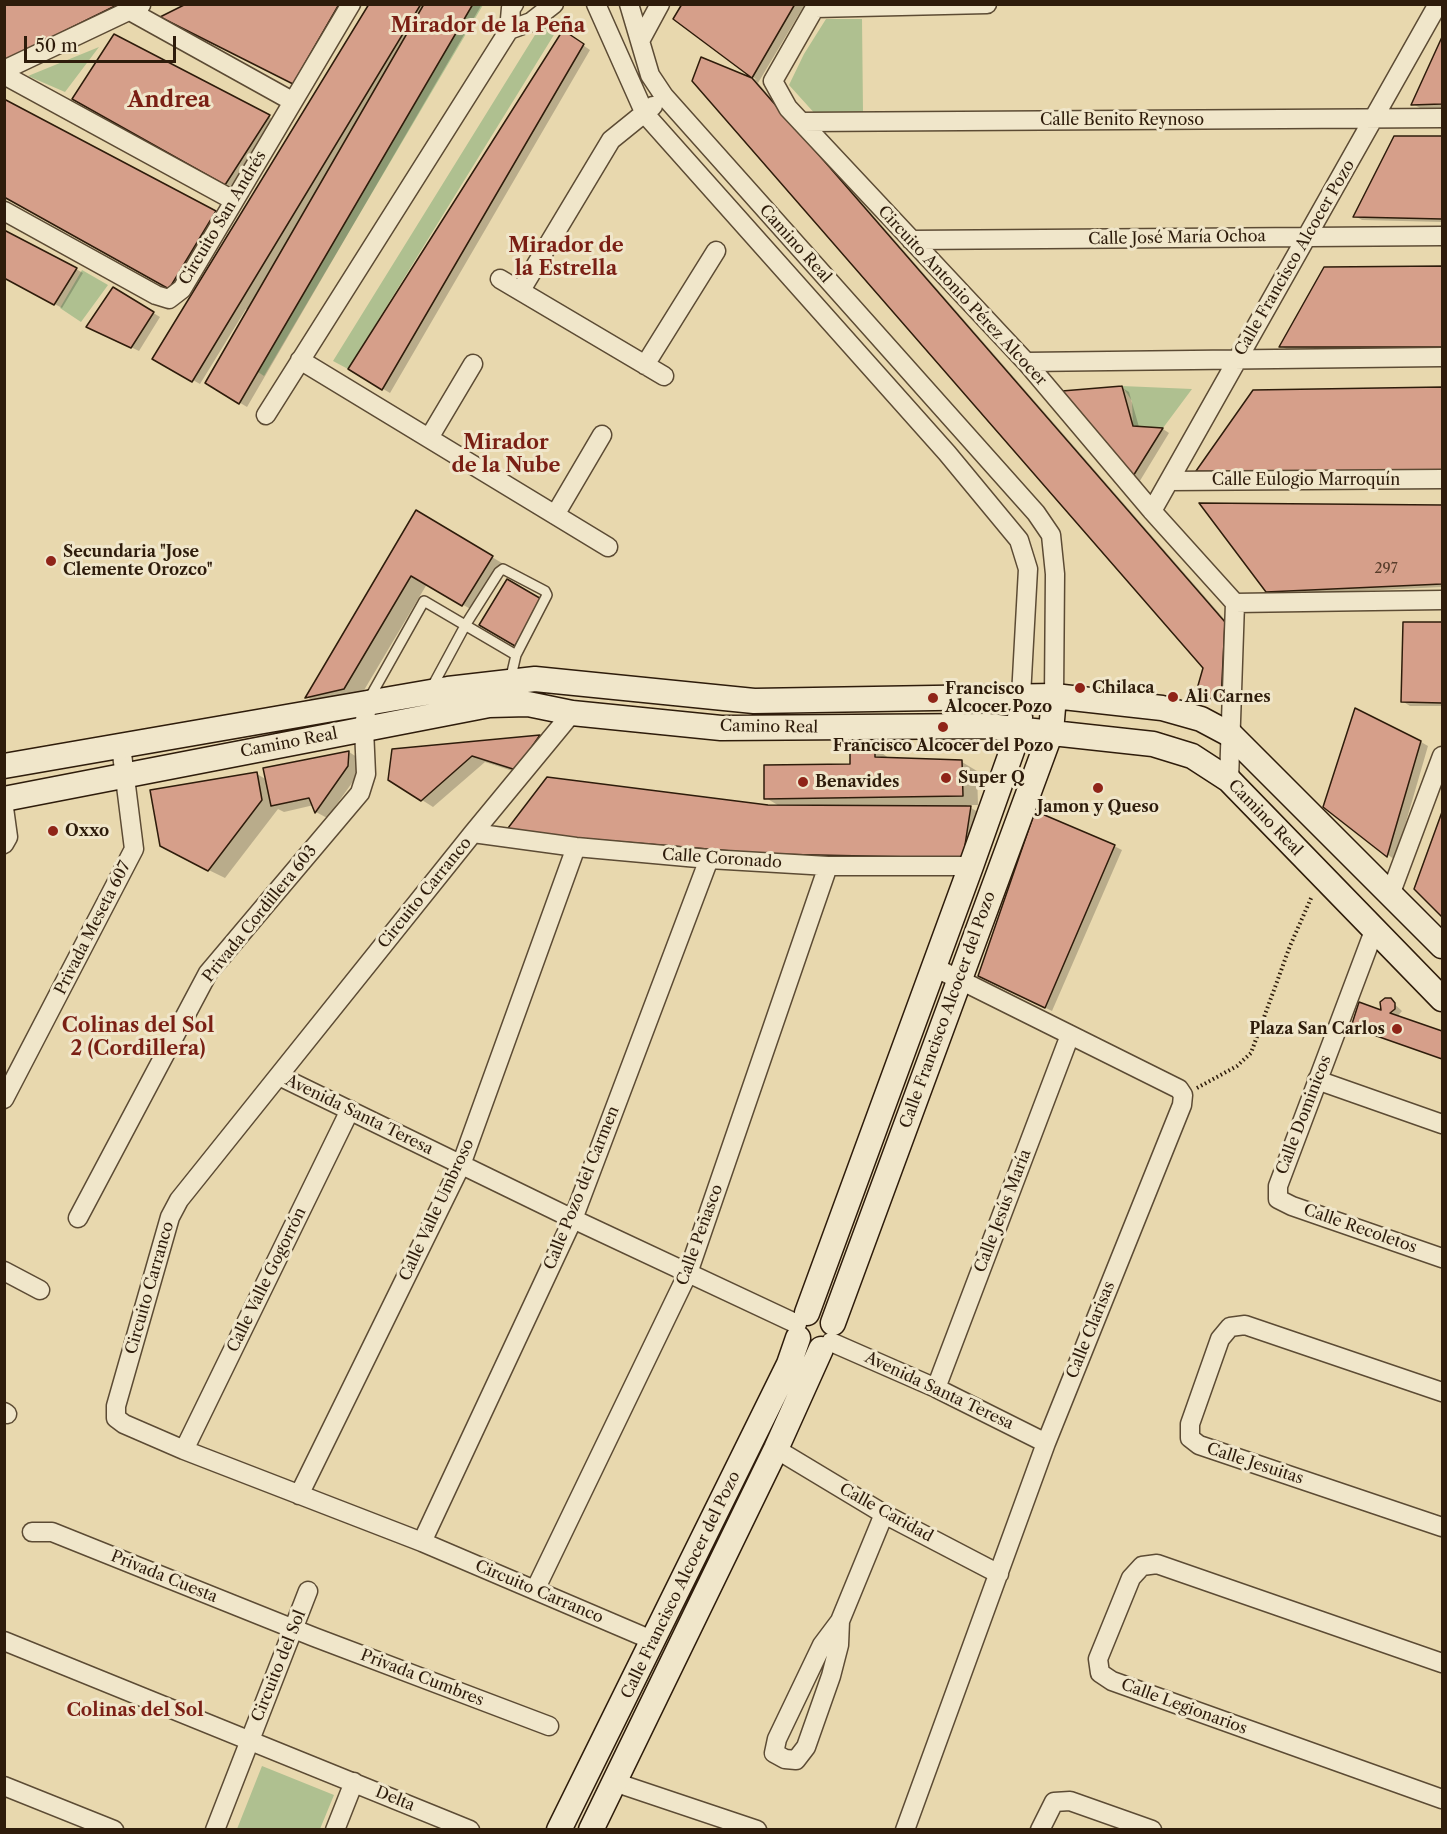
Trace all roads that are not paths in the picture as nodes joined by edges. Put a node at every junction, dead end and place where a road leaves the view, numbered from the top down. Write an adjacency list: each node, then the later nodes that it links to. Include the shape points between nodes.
1 (351, 4): 16 (street, Circuito San Andrés)
2 (514, 4): 11 (street)
3 (554, 4): 11 (street, via 531,22)
4 (596, 4): 17 (street, Camino Real)
5 (628, 4): 12 (street, Camino Real)
6 (660, 4): 12 (street)
7 (987, 4): 9 (street)
8 (1438, 4): 18 (street, Calle Francisco Alcocer Pozo)
9 (816, 7): 20 (street, Circuito Antonio Pérez Alcocer, via 773,81)
10 (136, 8): 13 (street); 16 (street)
11 (509, 30): 31 (street)
12 (640, 41): 15 (street, Camino Real, via 650,75)
13 (4, 70)
14 (4, 75): 21 (street)
15 (664, 96): 17 (street); 51 (street, Camino Real, via 1036,513 1051,535 1055,574)
16 (292, 101): 21 (street, Circuito San Andrés)
17 (645, 114): 28 (street, via 611,140); 50 (street, Camino Real, via 1019,540 1028,569)
18 (1375, 118): 19 (street, Calle Benito Reynoso); 20 (street, Calle Benito Reynoso); 24 (street, Calle Francisco Alcocer Pozo)
19 (1443, 118)
20 (801, 122): 25 (street, Circuito Antonio Pérez Alcocer)
21 (233, 200): 22 (street, Circuito San Andrés, via 182,289 170,299 156,295)
22 (4, 211)
23 (1443, 236): 24 (street, Calle José María Ochoa)
24 (1309, 237): 25 (street, Calle José María Ochoa); 30 (street, Calle Francisco Alcocer Pozo)
25 (911, 240): 32 (street, Circuito Antonio Pérez Alcocer)
26 (716, 251): 34 (street)
27 (500, 279): 28 (street)
28 (521, 290): 34 (street)
29 (1443, 357): 30 (street)
30 (1238, 358): 32 (street); 40 (street, Calle Francisco Alcocer Pozo)
31 (300, 360): 36 (street); 38 (street)
32 (1026, 362): 41 (street, Circuito Antonio Pérez Alcocer)
33 (473, 364): 38 (street)
34 (645, 365): 35 (street)
35 (664, 376)
36 (266, 415)
37 (602, 435): 42 (street)
38 (429, 438): 42 (street)
39 (1443, 479): 40 (street, Calle Eulogio Marroquín)
40 (1169, 481): 41 (street, Calle Francisco Alcocer Pozo)
41 (1152, 511): 45 (street, Circuito Antonio Pérez Alcocer)
42 (555, 515): 43 (street)
43 (608, 547)
44 (1443, 600): 45 (street)
45 (1235, 603): 57 (street)
46 (466, 624): 47 (lane); 47 (lane, via 503,569 544,591 546,600); 49 (lane); 52 (lane, via 424,601 420,604)
47 (516, 656): 48 (lane)
48 (510, 681): 49 (street, Camino Real); 50 (street, Camino Real, via 535,679 754,700)
49 (430, 692): 52 (street, Camino Real)
50 (1021, 696): 51 (street, Camino Real); 55 (street, Calle Francisco Alcocer del Pozo)
51 (1054, 696): 56 (street, Calle Francisco Alcocer del Pozo); 57 (street, Camino Real, via 1162,708 1201,719)
52 (367, 703): 54 (street, Privada Cordillera 603); 58 (street, Camino Real)
53 (573, 713): 54 (street, Camino Real, via 528,704 489,705); 55 (street, Camino Real, via 722,728 988,726); 65 (street, Circuito Carranco)
54 (364, 729): 61 (street, Camino Real); 85 (street, Privada Cordillera 603, via 366,774 360,793 208,974)
55 (1019, 731): 56 (street, Camino Real); 70 (street, Calle Francisco Alcocer del Pozo)
56 (1051, 732): 62 (street, Camino Real, via 1153,744 1192,756); 75 (street, Calle Francisco Alcocer del Pozo)
57 (1231, 735): 62 (street); 71 (street, Camino Real)
58 (122, 746): 60 (street, Camino Real); 61 (street, Privada Meseta 607)
59 (1443, 756): 71 (street)
60 (4, 766)
61 (123, 775): 63 (street, Camino Real); 80 (street, Privada Meseta 607, via 134,849)
62 (1229, 780): 72 (street, Camino Real)
63 (4, 799)
64 (4, 808): 66 (street, via 8,837)
65 (473, 833): 67 (street, Calle Coronado); 78 (street, Circuito Carranco)
66 (4, 844)
67 (576, 847): 68 (street, Calle Coronado); 83 (street, Calle Valle Umbroso)
68 (709, 859): 69 (street, Calle Coronado); 86 (street, Calle Pozo del Carmen)
69 (828, 866): 70 (street, Calle Coronado); 89 (street, Calle Peñasco)
70 (971, 866): 74 (street, Calle Francisco Alcocer del Pozo)
71 (1390, 895): 73 (street, Camino Real)
72 (1374, 931): 76 (street, Camino Real); 79 (street, Calle Dominicos)
73 (1443, 946)
74 (934, 967): 75 (street); 91 (street, Calle Francisco Alcocer del Pozo)
75 (959, 978): 77 (street); 92 (street, Calle Francisco Alcocer del Pozo)
76 (1443, 999)
77 (1070, 1035): 93 (street, Calle Jesús María); 95 (street, Calle Clarisas, via 1179,1089 1183,1095)
78 (279, 1076): 81 (street, Avenida Santa Teresa); 97 (street, Circuito Carranco, via 179,1200 170,1217 116,1406 116,1418 124,1424)
79 (1317, 1080): 82 (street); 84 (street, Calle Dominicos, via 1278,1186)
80 (4, 1099)
81 (350, 1110): 83 (street, Avenida Santa Teresa); 97 (street, Calle Valle Gogorrón)
82 (1443, 1124)
83 (461, 1165): 86 (street, Avenida Santa Teresa); 98 (street, Calle Valle Umbroso)
84 (1278, 1199): 87 (street, Calle Recoletos)
85 (78, 1218)
86 (573, 1219): 89 (street, Avenida Santa Teresa); 102 (street, Calle Pozo del Carmen)
87 (1443, 1258)
88 (4, 1271): 90 (street)
89 (688, 1273): 91 (street, Avenida Santa Teresa); 104 (street, Calle Peñasco)
90 (40, 1290)
91 (801, 1325): 92 (street, via 805,1347); 92 (street, via 820,1311 828,1316); 109 (street, Calle Francisco Alcocer del Pozo, via 789,1364)
92 (828, 1338): 93 (street, Avenida Santa Teresa); 96 (street, Calle Francisco Alcocer del Pozo)
93 (936, 1388): 95 (street, Avenida Santa Teresa)
94 (1443, 1392): 100 (street, Calle Jesuitas, via 1245,1325 1230,1328 1220,1339 1190,1431 1190,1438 1199,1445)
95 (1046, 1443): 103 (street, Calle Clarisas)
96 (776, 1449): 99 (street, Calle Caridad); 114 (street, Calle Francisco Alcocer del Pozo)
97 (184, 1450): 98 (street, Circuito Carranco)
98 (299, 1495): 102 (street, Circuito Carranco)
99 (884, 1514): 103 (street, Calle Caridad); 106 (street)
100 (1443, 1527)
101 (32, 1532): 107 (street, Privada Cuesta, via 52,1532)
102 (422, 1542): 104 (street, Circuito Carranco)
103 (999, 1574): 124 (street, Calle Clarisas)
104 (535, 1590): 109 (street, Circuito Carranco)
105 (308, 1591): 107 (street, Circuito del Sol)
106 (840, 1621): 106 (street, via 822,1646 777,1739 774,1753 785,1759 796,1760 806,1747 831,1676)
107 (295, 1629): 111 (street, Privada Cumbres); 112 (street, Circuito del Sol)
108 (4, 1641): 112 (street)
109 (654, 1641): 121 (street, Calle Francisco Alcocer del Pozo)
110 (1443, 1663): 116 (street, Calle Legionarios, via 1157,1564 1142,1566 1131,1578 1098,1659 1100,1673 1112,1681)
111 (549, 1726)
112 (249, 1741): 113 (street, Circuito del Sol); 118 (street, Circuito del Sol)
113 (354, 1782): 119 (street); 120 (street, Delta)
114 (614, 1782): 122 (street, Calle Francisco Alcocer del Pozo); 123 (street)
115 (4, 1786): 117 (street)
116 (1443, 1799)
117 (114, 1830)
118 (215, 1830)
119 (335, 1830)
120 (470, 1830)
121 (559, 1830)
122 (591, 1830)
123 (757, 1830)
124 (905, 1830)
125 (1040, 1830): 126 (street, via 1054,1802 1070,1801)
126 (1152, 1830)

